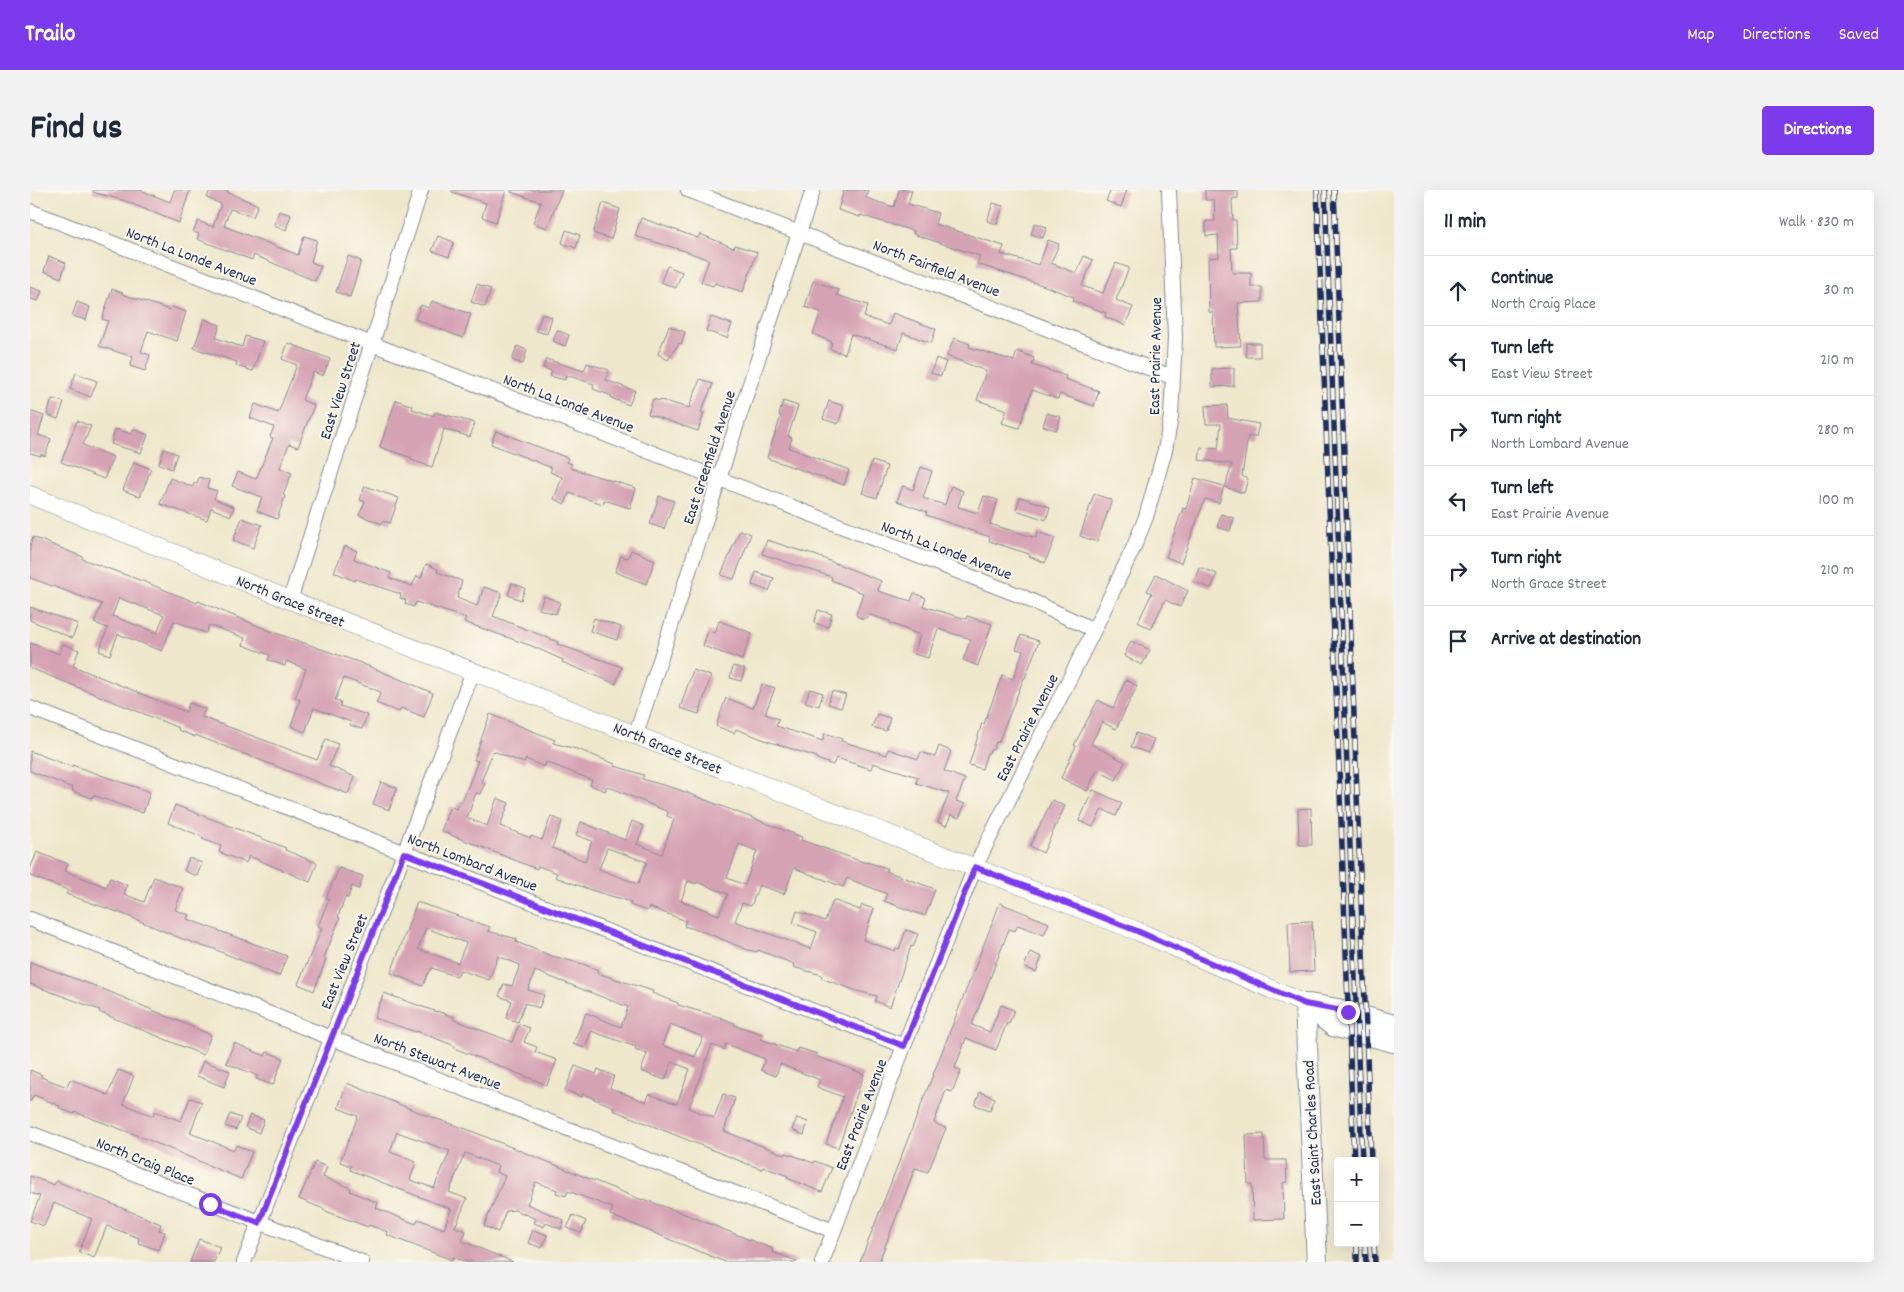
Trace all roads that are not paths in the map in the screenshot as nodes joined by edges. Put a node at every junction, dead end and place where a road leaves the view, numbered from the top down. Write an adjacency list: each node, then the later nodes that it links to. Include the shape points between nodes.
1 (421, 190): 7 (street, East View Street)
2 (688, 190): 6 (street, North Fairfield Avenue)
3 (813, 190): 6 (street, East Greenfield Avenue)
4 (1169, 190): 8 (street, East Prairie Avenue, via 1175,337)
5 (30, 211): 7 (street, North La Londe Avenue)
6 (799, 233): 8 (street, North Fairfield Avenue); 9 (street, East Greenfield Avenue)
7 (372, 344): 9 (street, North La Londe Avenue); 11 (street, East View Street)
8 (1172, 377): 12 (street, East Prairie Avenue, via 1171,417 1156,484 1133,549)
9 (719, 479): 12 (street, North La Londe Avenue, via 1021,596); 15 (street, East Greenfield Avenue)
10 (30, 495): 11 (street, North Grace Street)
11 (290, 600): 13 (street, North Grace Street)
12 (1094, 630): 17 (street, East Prairie Avenue)
13 (473, 671): 15 (street, North Grace Street); 16 (street, East View Street)
14 (30, 708): 16 (street, North Lombard Avenue)
15 (636, 734): 17 (street, North Grace Street)
16 (404, 853): 21 (street, East View Street); 23 (street, North Lombard Avenue)
17 (975, 867): 19 (street, North Grace Street, via 1137,931); 23 (street, East Prairie Avenue)
18 (30, 919): 21 (street, North Stewart Avenue)
19 (1305, 1004): 20 (main road, North Grace Street); 22 (main road, North Grace Street, via 1333,1026); 30 (main road, East Saint Charles Road)
20 (1394, 1025)
21 (331, 1038): 25 (street, East View Street); 26 (street, North Stewart Avenue)
22 (1394, 1042)
23 (904, 1046): 26 (street, East Prairie Avenue)
24 (30, 1133): 25 (street, North Craig Place)
25 (259, 1223): 27 (street, East View Street); 28 (street, North Craig Place)
26 (834, 1231): 29 (street, East Prairie Avenue)
27 (244, 1262)
28 (362, 1262)
29 (822, 1262)
30 (1317, 1262)

